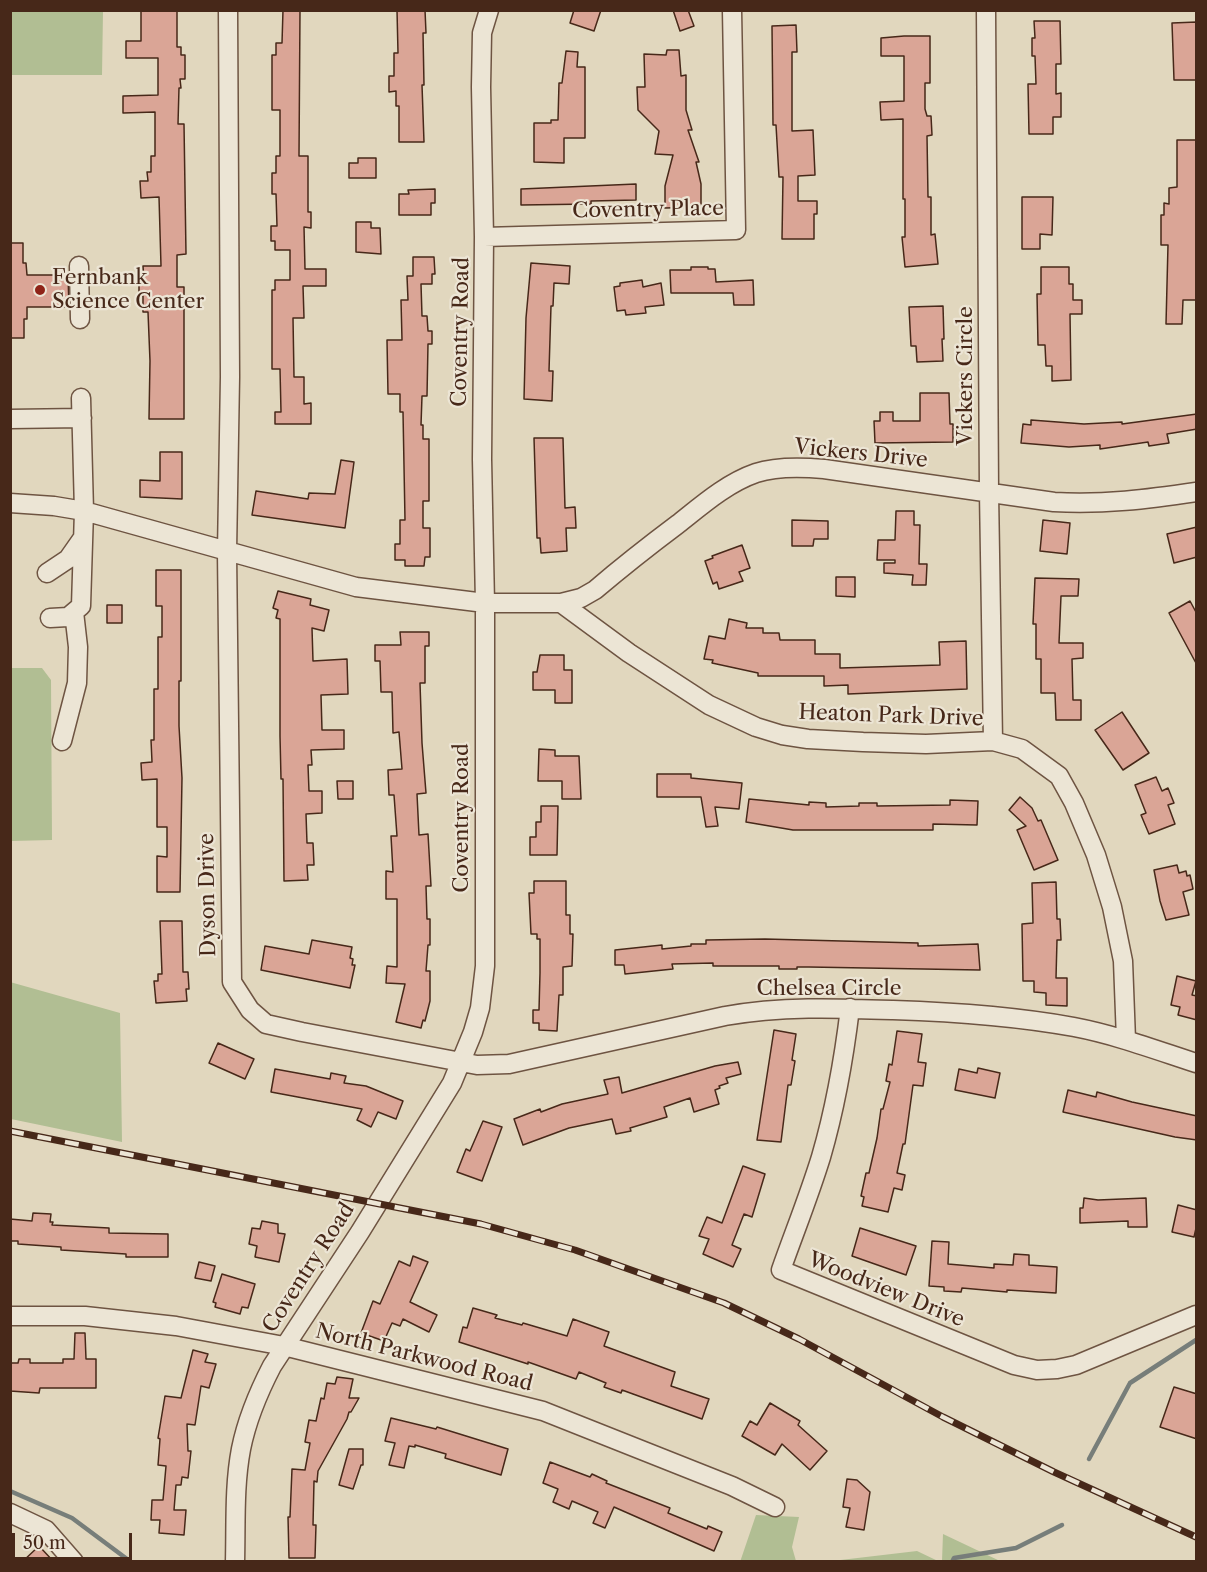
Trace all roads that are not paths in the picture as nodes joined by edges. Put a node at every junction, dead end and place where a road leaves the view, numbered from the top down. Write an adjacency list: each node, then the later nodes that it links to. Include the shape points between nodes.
1 (228, 10): 16 (street, Dyson Drive)
2 (489, 10): 5 (street, Coventry Road, via 482,33)
3 (732, 10): 5 (street, Coventry Place, via 736,230)
4 (986, 10): 11 (street, Vickers Circle)
5 (484, 237): 18 (street, Coventry Road)
6 (79, 266): 7 (street)
7 (80, 319)
8 (81, 398): 9 (street)
9 (82, 418): 10 (street); 14 (street)
10 (10, 419)
11 (989, 492): 12 (street, Vickers Drive, via 1080,503); 19 (street, Vickers Drive, via 803,467 758,472 699,507 595,590); 23 (street, Vickers Circle)
12 (1197, 492)
13 (10, 503): 14 (street)
14 (84, 511): 15 (street); 16 (street)
15 (82, 539): 17 (street, via 68,559); 20 (street, via 81,606)
16 (227, 552): 18 (street, via 356,587); 26 (street, Dyson Drive, via 232,982 250,1010 266,1024)
17 (47, 573)
18 (485, 603): 19 (street); 26 (street, Coventry Road, via 485,966 480,1008)
19 (561, 603): 23 (street, Heaton Park Drive, via 709,705 756,727 782,735 852,742)
20 (74, 612): 21 (street, via 68,617); 22 (street, via 77,683)
21 (50, 618)
22 (62, 741)
23 (993, 741): 25 (street, Heaton Park Drive, via 1022,748 1043,763 1059,776 1074,803 1105,881 1119,936 1125,988)
24 (850, 1008): 25 (street, Chelsea Circle, via 1009,1017 1075,1027); 26 (street, Chelsea Circle, via 760,1010 509,1064 477,1065); 28 (street, Woodview Drive, via 825,1141 781,1270 995,1359 1037,1370 1076,1365)
25 (1125, 1041): 27 (street, Chelsea Circle)
26 (462, 1061): 30 (street, Coventry Road, via 360,1232)
27 (1197, 1063)
28 (1197, 1315)
29 (10, 1316): 30 (street, North Parkwood Road, via 86,1316 176,1326)
30 (284, 1346): 31 (street, North Parkwood Road, via 543,1411); 34 (street, Coventry Road, via 252,1408 241,1449)
31 (775, 1507)
32 (10, 1513): 33 (street, via 46,1530)
33 (74, 1562)
34 (235, 1562)

